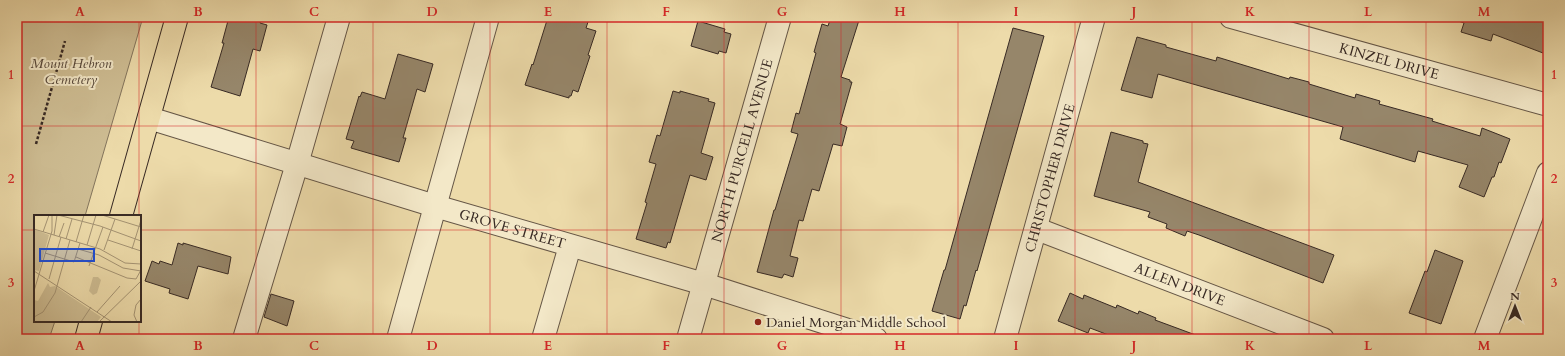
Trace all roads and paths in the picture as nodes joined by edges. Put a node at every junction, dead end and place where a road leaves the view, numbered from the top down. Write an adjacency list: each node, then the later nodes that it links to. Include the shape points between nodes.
1 (177, 17): 9 (main road)
2 (339, 17): 11 (street)
3 (488, 17): 13 (street)
4 (780, 17): 17 (street, NORTH PURCELL AVENUE)
5 (1094, 17): 15 (street, CHRISTOPHER DRIVE)
6 (1231, 17): 8 (street, KINZEL DRIVE)
7 (65, 41): 10 (path)
8 (1548, 104)
9 (149, 118): 11 (street, GROVE STREET); 14 (main road)
10 (36, 144)
11 (297, 164): 13 (street, GROVE STREET); 20 (street)
12 (1548, 173): 27 (street)
13 (436, 206): 16 (street, GROVE STREET); 21 (street)
14 (121, 215)
15 (1037, 229): 25 (street, CHRISTOPHER DRIVE); 26 (street, ALLEN DRIVE)
16 (570, 246): 17 (street, GROVE STREET); 22 (street)
17 (704, 284): 23 (street, NORTH PURCELL AVENUE); 24 (street, GROVE STREET)
18 (91, 322): 19 (main road)
19 (86, 339)
20 (244, 339)
21 (398, 339)
22 (543, 339)
23 (688, 339)
24 (876, 339)
25 (1005, 339)
26 (1323, 339)
27 (1485, 339)

